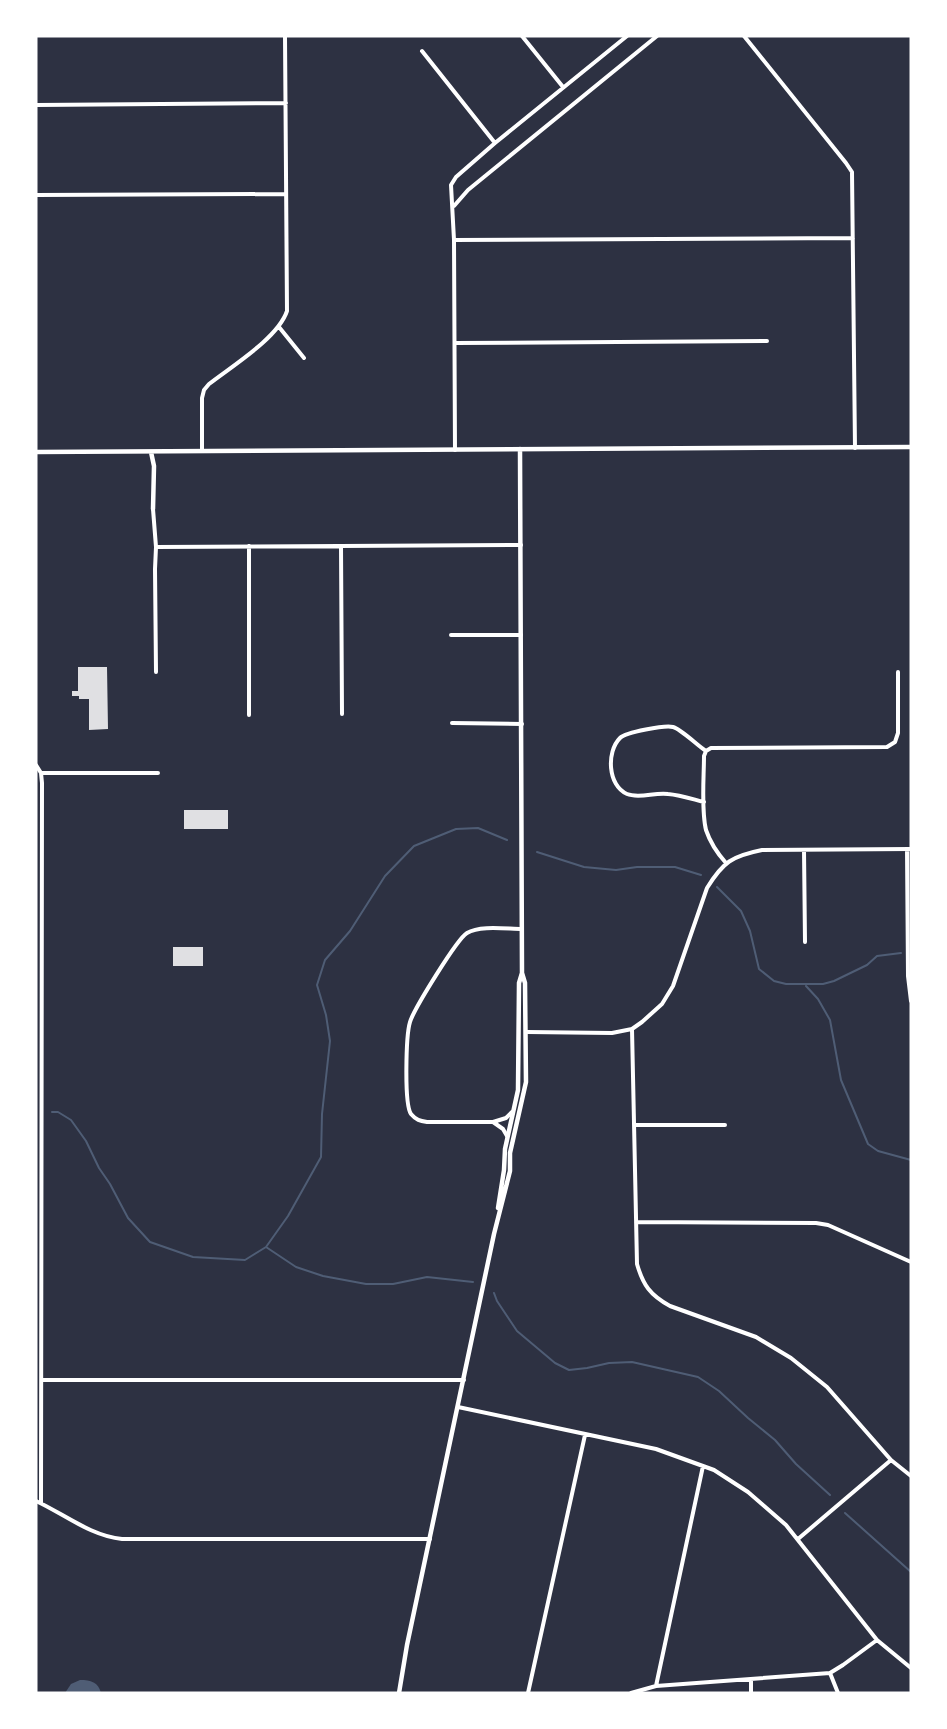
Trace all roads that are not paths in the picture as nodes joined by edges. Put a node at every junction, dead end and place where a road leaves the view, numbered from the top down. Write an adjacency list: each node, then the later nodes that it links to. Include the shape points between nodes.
1 (285, 36): 8 (street)
2 (522, 36): 7 (street)
3 (627, 36): 7 (street)
4 (657, 36): 13 (street, via 468,190)
5 (744, 36): 14 (street, via 852,172)
6 (422, 51): 10 (street)
7 (563, 87): 10 (street)
8 (286, 103): 9 (street); 11 (street)
9 (36, 105)
10 (495, 143): 13 (street, via 456,177 451,185)
11 (286, 194): 12 (street); 16 (street, via 287,311)
12 (36, 195)
13 (453, 207): 15 (street)
14 (853, 238): 15 (street); 21 (street)
15 (454, 240): 18 (street)
16 (279, 327): 19 (street); 24 (street, via 204,390)
17 (767, 341): 18 (street)
18 (455, 343): 23 (street)
19 (304, 358)
20 (911, 447): 21 (street)
21 (855, 448): 22 (street)
22 (520, 449): 23 (street); 28 (street)
23 (455, 450): 24 (street)
24 (202, 451): 26 (street)
25 (36, 452): 26 (street)
26 (151, 452): 27 (street)
27 (153, 509): 31 (street)
28 (521, 545): 30 (street); 32 (street)
29 (249, 546): 30 (street); 31 (street); 37 (street)
30 (341, 546): 36 (street)
31 (156, 547): 34 (street)
32 (522, 634): 33 (street); 39 (street)
33 (451, 635)
34 (156, 672)
35 (898, 672): 40 (street, via 898,733 895,742 887,747)
36 (342, 714)
37 (249, 716)
38 (452, 723): 39 (street)
39 (522, 724): 48 (street)
40 (706, 751): 44 (street); 44 (street, via 681,731 665,726 620,738 612,757 612,776 618,789 629,795 667,793)
41 (36, 765): 42 (street)
42 (41, 773): 43 (street); 53 (street)
43 (158, 773)
44 (704, 802): 47 (street, via 706,830)
45 (909, 849): 46 (street); 51 (street)
46 (804, 850): 47 (street, via 762,850 742,854); 49 (street)
47 (726, 863): 52 (street, via 707,888 673,986 662,1004)
48 (522, 929): 50 (street); 58 (street, via 475,929 462,936 410,1023 410,1113 427,1122)
49 (805, 942)
50 (522, 973): 54 (street); 55 (street)
51 (911, 1001)
52 (632, 1029): 55 (street, via 612,1033); 59 (street)
53 (42, 1032): 56 (street); 64 (street)
54 (519, 1032): 55 (street); 57 (street, via 518,1090)
55 (526, 1032): 63 (street, via 525,1093)
56 (36, 1033)
57 (513, 1112): 58 (street); 61 (street)
58 (493, 1122): 61 (street)
59 (634, 1125): 60 (street); 62 (street)
60 (724, 1125)
61 (508, 1136): 63 (street)
62 (636, 1222): 66 (street, via 816,1223); 71 (street, via 641,1278 659,1300 756,1337 791,1358 827,1387)
63 (494, 1234): 68 (street)
64 (42, 1240): 65 (street); 67 (street)
65 (36, 1241)
66 (911, 1262)
67 (42, 1380): 68 (street); 75 (street)
68 (464, 1380): 69 (street)
69 (458, 1407): 70 (street); 76 (street)
70 (585, 1435): 72 (street, via 656,1449); 85 (street)
71 (891, 1460): 73 (street); 77 (street)
72 (703, 1466): 77 (street, via 748,1492); 82 (street)
73 (911, 1476)
74 (36, 1501): 75 (street)
75 (41, 1503): 76 (street, via 108,1538)
76 (430, 1539): 84 (street)
77 (798, 1539): 78 (street)
78 (877, 1640): 79 (street); 80 (street)
79 (911, 1668)
80 (830, 1673): 81 (street); 87 (street)
81 (751, 1679): 82 (street); 86 (street)
82 (656, 1686): 83 (street)
83 (633, 1692)
84 (399, 1693)
85 (528, 1693)
86 (751, 1693)
87 (838, 1693)

